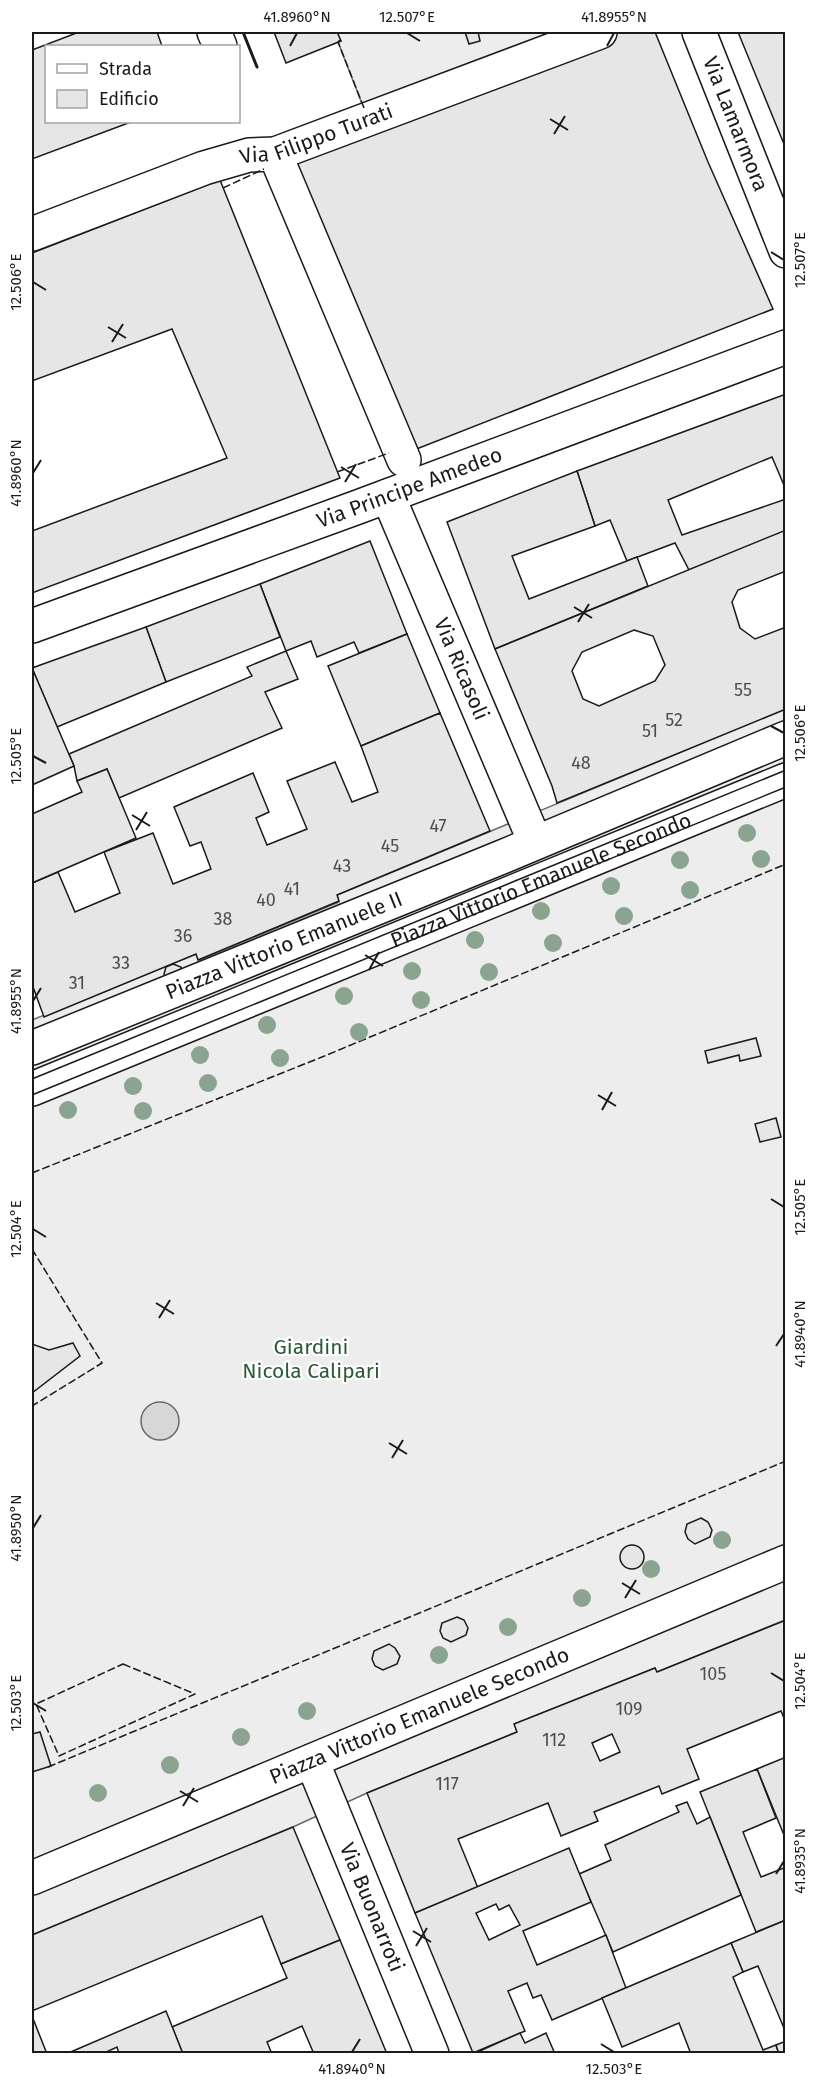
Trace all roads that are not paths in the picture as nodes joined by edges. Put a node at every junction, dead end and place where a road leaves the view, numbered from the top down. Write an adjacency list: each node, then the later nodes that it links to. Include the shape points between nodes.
1 (600, 32): 3 (street, Via Filippo Turati)
2 (699, 32): 5 (street, Via Lamarmora)
3 (275, 154): 4 (street, Via Filippo Turati, via 249,155 219,163); 7 (street)
4 (32, 234)
5 (786, 250)
6 (786, 347): 8 (street, Via Principe Amedeo)
7 (404, 460)
8 (388, 496): 9 (street, Via Principe Amedeo); 12 (street, Via Ricasoli)
9 (32, 626)
10 (786, 738): 12 (street, Piazza Vittorio Emanuele Secondo)
11 (786, 780): 14 (street, Piazza Vittorio Emanuele Secondo)
12 (535, 842): 13 (street, Piazza Vittorio Emanuele II)
13 (32, 1048)
14 (32, 1089)
15 (786, 1562): 16 (street, Piazza Vittorio Emanuele Secondo)
16 (312, 1761): 17 (street, Piazza Vittorio Emanuele Secondo); 18 (street, Via Buonarroti)
17 (38, 1872)
18 (432, 2054)

